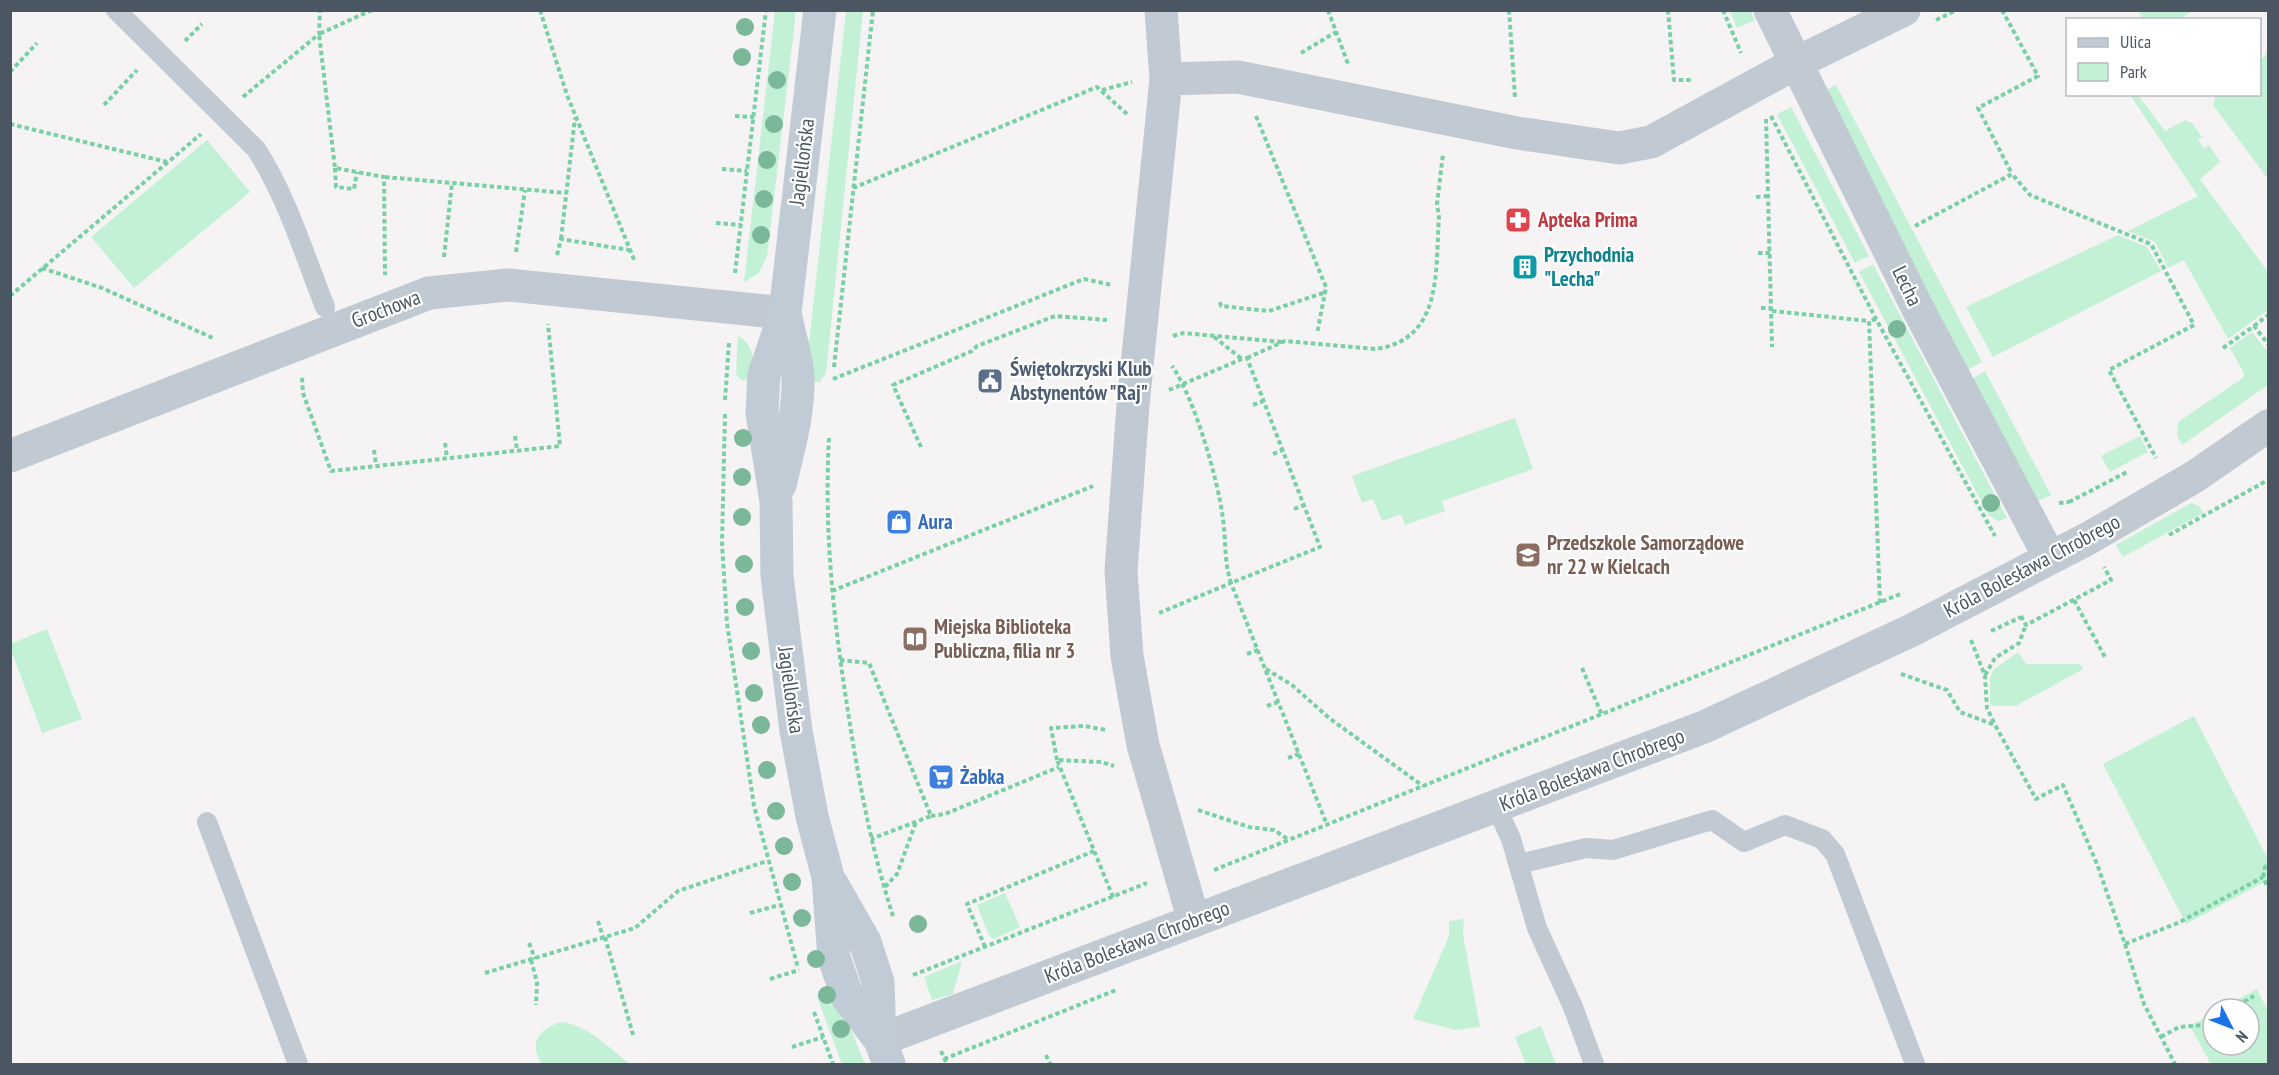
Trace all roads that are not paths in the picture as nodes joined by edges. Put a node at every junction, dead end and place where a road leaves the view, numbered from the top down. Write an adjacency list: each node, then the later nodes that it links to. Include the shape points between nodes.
1 (116, 10): 8 (lane, via 256,149 271,172)
2 (820, 10): 9 (street, Jagiellońska)
3 (1161, 10): 7 (street)
4 (1770, 10): 6 (street, Lecha)
5 (1904, 10): 6 (street)
6 (1796, 63): 7 (street, via 1651,142 1608,148 1238,77); 12 (street, Lecha, via 1918,309)
7 (1166, 79): 16 (street, via 1153,332 1133,405 1121,571 1127,656 1141,734)
8 (325, 307)
9 (785, 313): 11 (street, Grochowa, via 508,285 429,293); 17 (street, Jagiellońska, via 762,387 763,422 776,501 777,576 796,730 828,877 836,966 848,998)
10 (2267, 430): 12 (street, Króla Bolesława Chrobrego, via 2187,481)
11 (10, 456)
12 (2050, 558): 13 (street, Króla Bolesława Chrobrego, via 1910,631 1704,727)
13 (1496, 806): 15 (lane); 16 (street, Króla Bolesława Chrobrego)
14 (207, 822): 18 (lane)
15 (1519, 864): 19 (lane, via 1537,928); 20 (lane, via 1586,848 1613,850 1712,820 1744,842 1785,825 1822,839 1835,854)
16 (1194, 921): 17 (street, Króla Bolesława Chrobrego)
17 (885, 1052)
18 (298, 1065)
19 (1594, 1065)
20 (1915, 1065)

